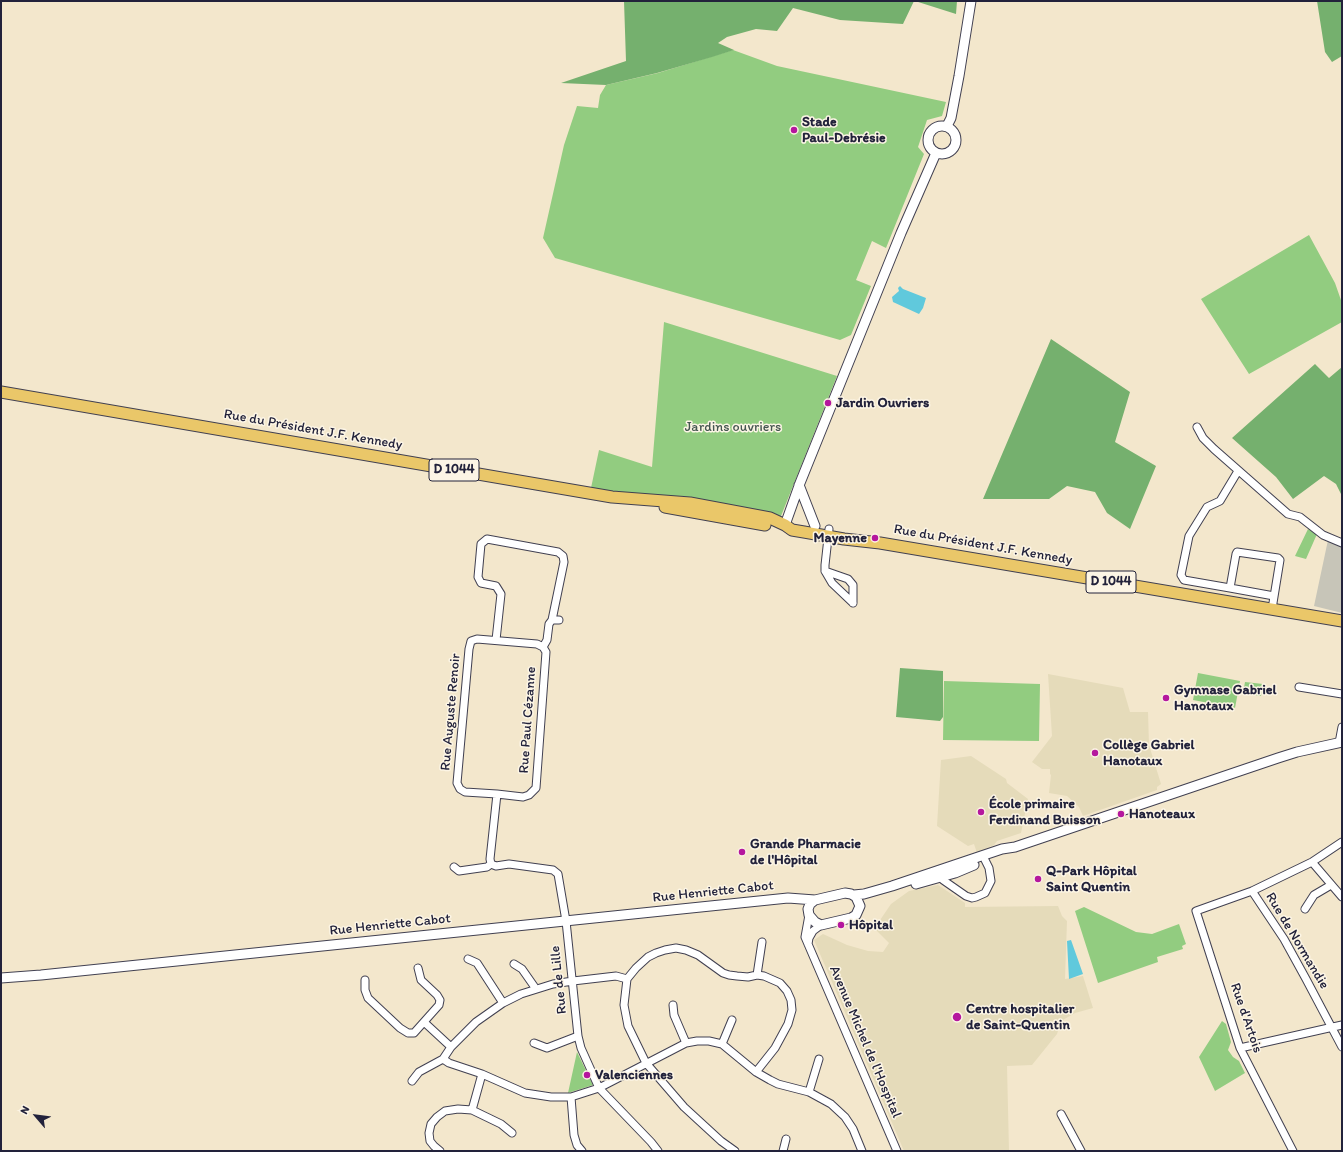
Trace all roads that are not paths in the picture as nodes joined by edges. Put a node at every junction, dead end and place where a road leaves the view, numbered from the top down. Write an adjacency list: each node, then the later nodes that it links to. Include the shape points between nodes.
1 (970, 1): 2 (street, via 959,76 951,118)
2 (947, 126): 3 (street, via 934,128 929,134 930,147); 3 (street, via 956,136 955,145 945,154)
3 (936, 153): 7 (street, via 901,232)
4 (1, 392): 8 (main road, Rue du Président J.F. Kennedy / D 1044, via 619,498 690,503 770,518)
5 (1197, 427): 6 (street, via 1203,438)
6 (1238, 471): 11 (street, via 1288,514 1300,517 1322,535); 13 (street, via 1220,501 1207,507 1189,536 1181,575 1184,580)
7 (799, 485): 8 (street); 9 (street)
8 (785, 525): 9 (main road, Rue du Président J.F. Kennedy / D 1044, via 791,522); 10 (main road, Rue du Président J.F. Kennedy / D 1044, via 792,530)
9 (815, 526): 10 (main road, Rue du Président J.F. Kennedy / D 1044)
10 (828, 533): 12 (street); 15 (main road, Rue du Président J.F. Kennedy / D 1044)
11 (1342, 543)
12 (825, 571): 12 (street, via 848,579 853,585 853,603 832,583)
13 (1230, 588): 14 (street); 14 (street, via 1237,552 1278,558 1280,560)
14 (1274, 596): 15 (street)
15 (1272, 609): 16 (main road, Rue du Président J.F. Kennedy / D 1044)
16 (1342, 621)
17 (496, 640): 18 (street, Rue Auguste Renoir); 19 (street, via 501,594 496,586 481,583 478,577 481,544 487,539 558,552 563,556 555,620 548,624 547,640); 24 (street, Rue Auguste Renoir, via 477,639 471,642 457,783 464,792)
18 (509, 641): 19 (street, Rue Paul Cézanne)
19 (543, 646): 24 (street, Rue Paul Cézanne, via 546,652 536,788 529,795 523,796)
20 (1299, 687): 21 (street)
21 (1342, 694)
22 (1342, 727): 23 (street)
23 (1341, 743): 26 (street, via 1278,758)
24 (497, 794): 30 (street)
25 (1342, 842): 29 (street)
26 (1015, 847): 27 (street); 28 (street)
27 (971, 860): 32 (street, via 963,866 941,874); 35 (street, via 892,886)
28 (985, 860): 32 (street); 32 (street, via 991,881 985,893 976,897 966,896)
29 (1312, 862): 33 (street); 34 (street)
30 (491, 864): 31 (street, via 487,867 459,871); 42 (street, via 509,864 556,872 560,878)
31 (454, 867)
32 (941, 877): 39 (street, via 872,897)
33 (1331, 885): 36 (street); 40 (street, via 1314,895)
34 (1252, 892): 60 (street, Rue de Normandie, via 1288,946); 67 (street, Rue d'Artois, via 1196,911)
35 (854, 895): 38 (street, Rue Henriette Cabot, via 845,893); 39 (street)
36 (1342, 897)
37 (782, 899): 38 (street, Rue Henriette Cabot); 41 (street, Rue Henriette Cabot, via 796,903); 42 (street, Rue Henriette Cabot)
38 (815, 900): 41 (street, via 810,904)
39 (860, 906): 43 (street, via 856,915 851,918)
40 (1305, 909)
41 (809, 914): 43 (street, Rue Henriette Cabot, via 814,922); 45 (street, Avenue Michel de l'Hospital, via 805,937)
42 (566, 921): 50 (street, Rue Henriette Cabot); 53 (street, Rue de Lille)
43 (821, 925): 45 (street, via 813,931)
44 (762, 942): 49 (street)
45 (808, 944): 87 (street, Avenue Michel de l'Hospital)
46 (468, 959): 55 (street, via 477,962)
47 (514, 964): 54 (street, via 522,969)
48 (418, 968): 58 (street, via 421,980 440,1000)
49 (757, 975): 51 (street, via 729,975 698,955 676,948 648,957); 71 (street, via 780,983 791,1000 792,1010 783,1036)
50 (1, 978)
51 (627, 979): 53 (street, via 616,976); 70 (street, via 624,1005 628,1026)
52 (365, 980): 58 (street, via 368,998 400,1028 408,1033 414,1033)
53 (572, 981): 54 (street); 61 (street, Rue de Lille)
54 (536, 989): 55 (street)
55 (503, 1003): 65 (street, via 476,1022)
56 (674, 1005): 63 (street, via 674,1015)
57 (732, 1020): 64 (street)
58 (424, 1022): 65 (street)
59 (1342, 1024): 60 (street)
60 (1331, 1027): 66 (street, Rue de Normandie); 67 (street)
61 (578, 1036): 62 (street, via 547,1048); 74 (street, Rue de Lille)
62 (534, 1043)
63 (686, 1043): 64 (street, via 697,1041); 70 (street)
64 (722, 1044): 71 (street)
65 (451, 1047): 68 (street)
66 (1342, 1047)
67 (1240, 1048): 89 (street, Rue d'Artois)
68 (443, 1059): 72 (street); 73 (street, via 419,1072)
69 (819, 1059): 75 (street)
70 (646, 1063): 74 (street); 84 (street, via 684,1107)
71 (756, 1072): 75 (street, via 778,1084)
72 (482, 1074): 76 (street, via 525,1093); 77 (street)
73 (412, 1081)
74 (599, 1088): 76 (street); 83 (street, Rue de Lille)
75 (809, 1092): 86 (street, via 831,1104 845,1117)
76 (571, 1097): 82 (street, via 574,1135)
77 (472, 1110): 79 (street, via 501,1124); 81 (street, via 445,1111 431,1124 430,1141)
78 (1061, 1114): 88 (street)
79 (512, 1133)
80 (786, 1139): 85 (street)
81 (440, 1151)
82 (582, 1151)
83 (658, 1151)
84 (735, 1151)
85 (783, 1151)
86 (862, 1151)
87 (898, 1151)
88 (1080, 1151)
89 (1293, 1151)

